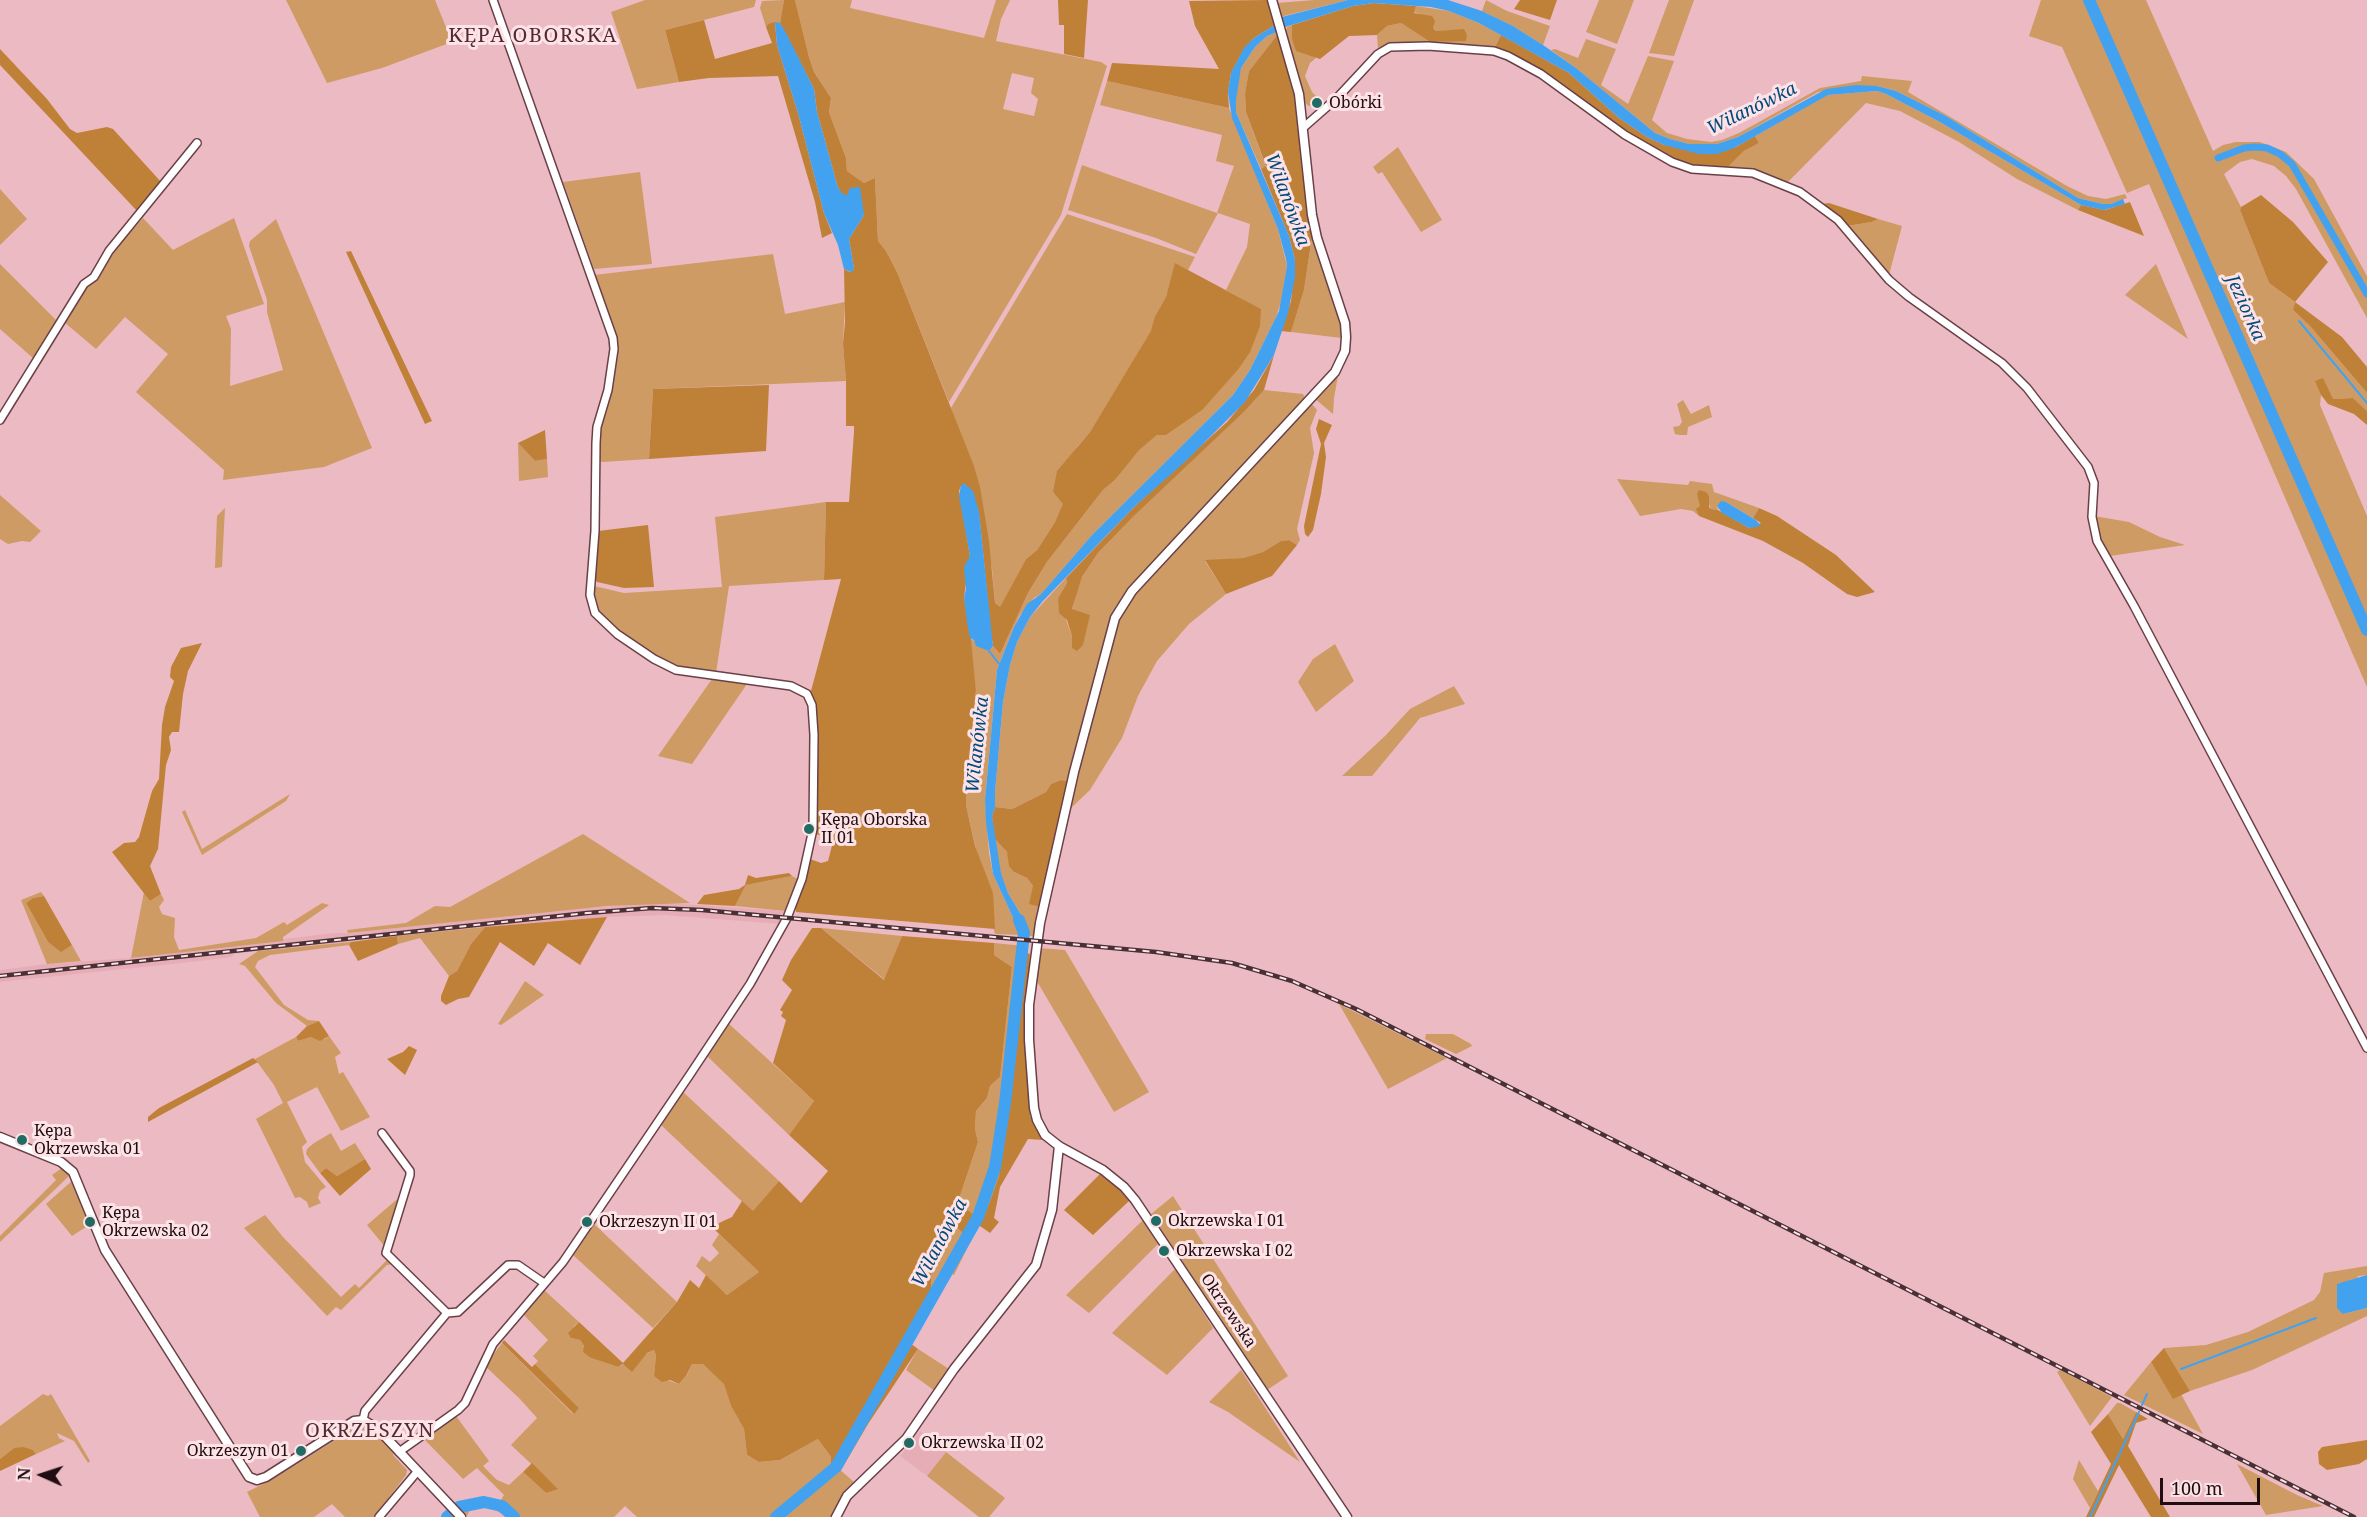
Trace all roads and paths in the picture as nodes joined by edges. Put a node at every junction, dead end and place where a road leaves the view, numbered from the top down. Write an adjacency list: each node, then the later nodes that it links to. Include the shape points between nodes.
1 (493, 0): 10 (street, via 613,338 608,390 597,427 590,595 595,613 617,634 676,670 800,689 811,700 814,735 813,829 802,879 787,918 755,976 691,1073 592,1221)
2 (1272, 0): 3 (street, via 1299,94)
3 (1304, 127): 6 (street, via 1378,54 1390,47 1494,51 1541,74 1624,135 1672,162 1692,169 1763,175 1800,192 1838,220 1889,280 2002,363 2027,388 2088,467 2094,483 2091,517 2097,541); 9 (street, via 1312,215 1344,323 1345,351 1335,372 1132,591 1115,618 1074,772 1041,923 1030,996 1029,1040 1036,1114 1045,1135)
4 (197, 143): 5 (street, via 109,251 94,277 84,284)
5 (0, 420)
6 (2367, 1048)
7 (382, 1133): 11 (street, via 410,1171 386,1253)
8 (0, 1137): 12 (street, via 61,1162 73,1172 105,1250 249,1477 266,1478 354,1421)
9 (1059, 1146): 17 (street, via 1052,1210 1036,1265 954,1369 916,1426 847,1496); 18 (street, Okrzewska, via 1103,1170 1135,1200)
10 (544, 1283): 11 (street, via 518,1265 510,1264 458,1312); 13 (street, via 493,1344 461,1408)
11 (447, 1313): 12 (street, via 365,1411)
12 (363, 1420): 13 (street, via 378,1429)
13 (399, 1452): 14 (street)
14 (417, 1472): 15 (street); 16 (street)
15 (457, 1513)
16 (379, 1517)
17 (836, 1517)
18 (1347, 1517)

